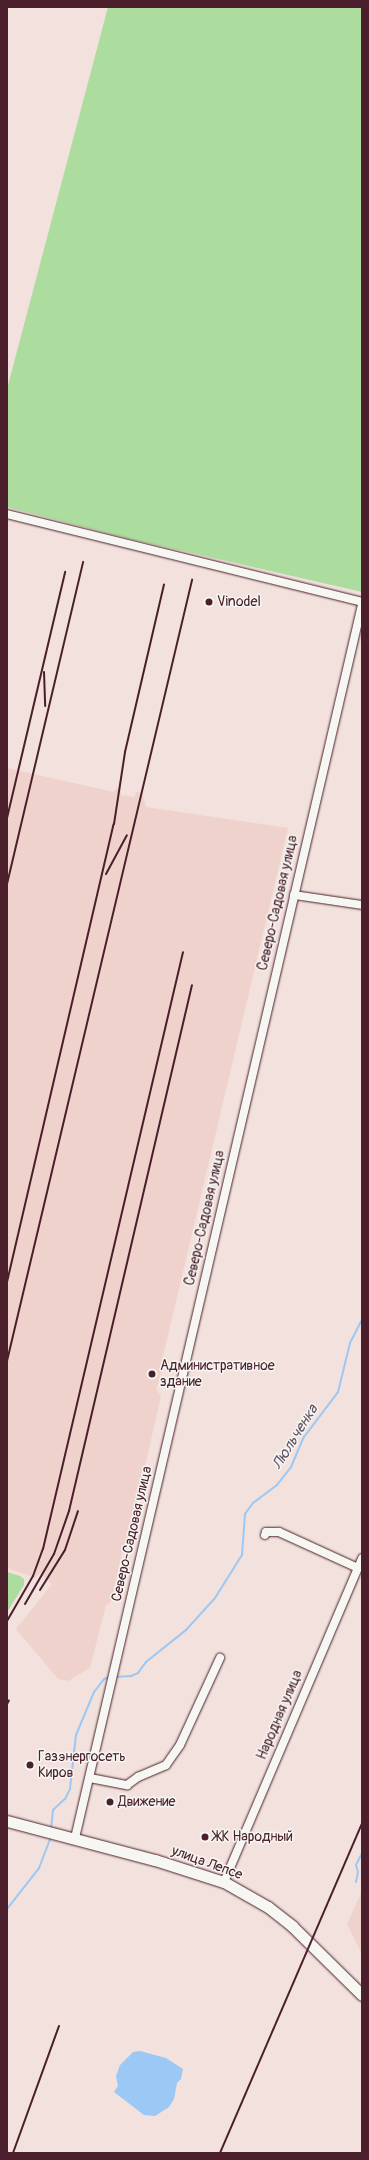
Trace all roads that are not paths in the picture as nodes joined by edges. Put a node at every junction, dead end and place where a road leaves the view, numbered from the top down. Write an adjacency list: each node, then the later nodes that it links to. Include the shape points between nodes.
1 (7, 514): 2 (street)
2 (362, 603): 3 (street, Северо-Садовая улица)
3 (294, 895): 4 (street); 9 (street, Северо-Садовая улица)
4 (362, 905)
5 (265, 1535): 7 (street, via 266,1532 279,1532)
6 (362, 1558): 7 (street, Народная улица)
7 (358, 1568): 12 (street, Народная улица)
8 (220, 1658): 9 (street, via 180,1745 166,1765 138,1776 127,1785)
9 (90, 1778): 11 (street, Северо-Садовая улица)
10 (7, 1821): 11 (main road, улица Лепсе)
11 (70, 1837): 12 (main road, улица Лепсе, via 194,1871)
12 (224, 1882): 13 (main road, улица Лепсе, via 268,1907 292,1926)
13 (362, 1995)

